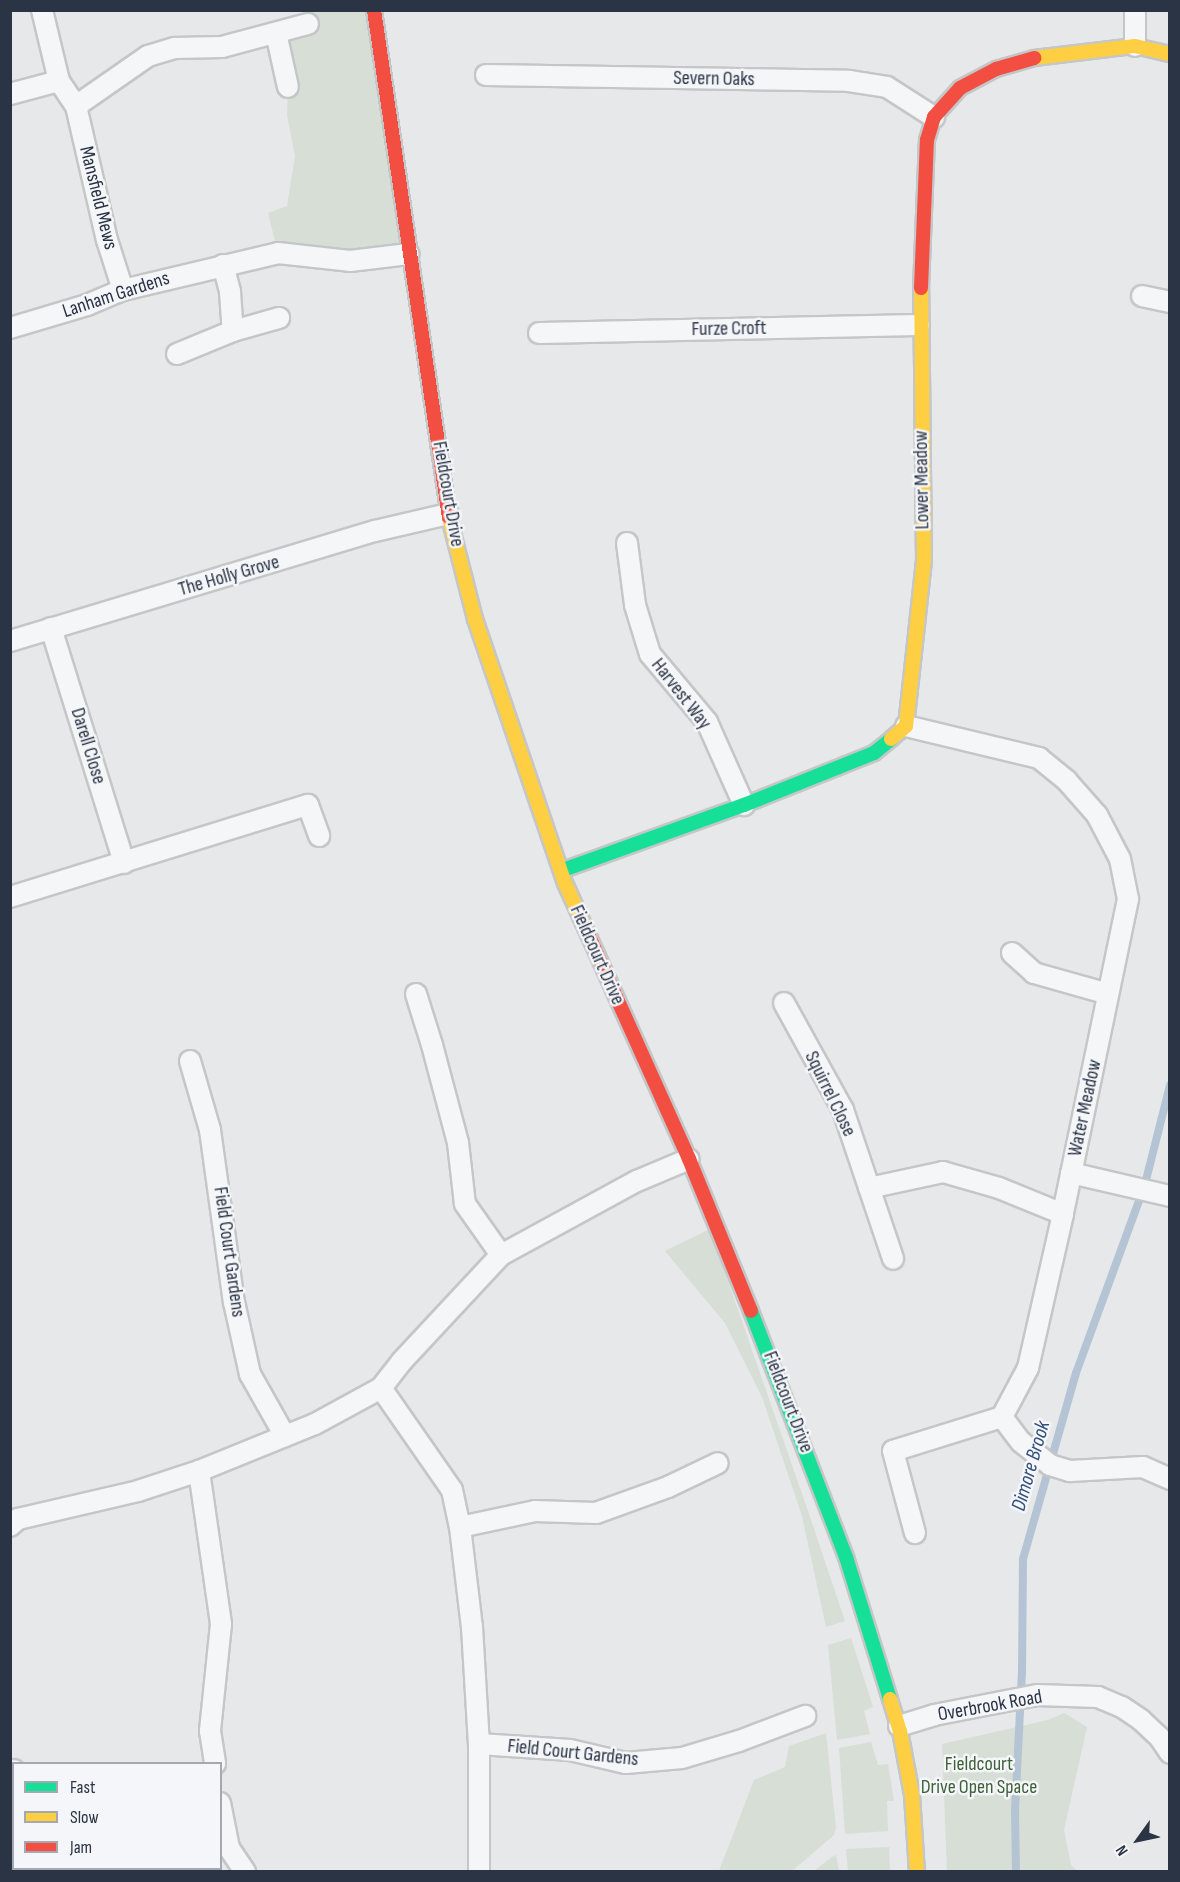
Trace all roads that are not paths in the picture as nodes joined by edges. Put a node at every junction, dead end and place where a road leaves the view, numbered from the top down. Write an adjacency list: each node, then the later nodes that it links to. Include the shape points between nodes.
1 (42, 10): 9 (street, Mansfield Mews)
2 (374, 10): 14 (street, Fieldcourt Drive)
3 (1135, 10): 6 (street)
4 (308, 24): 5 (street)
5 (276, 33): 10 (street); 12 (street, via 222,47 175,48 148,56)
6 (1135, 46): 7 (street, Lower Meadow); 13 (street, Lower Meadow, via 1035,58 996,69 960,88)
7 (1170, 54)
8 (486, 75): 13 (street, Severn Oaks, via 849,81 887,87)
9 (59, 81): 11 (street); 12 (street, Mansfield Mews)
10 (288, 87)
11 (10, 94)
12 (75, 106): 16 (street, Mansfield Mews)
13 (934, 117): 20 (street, Lower Meadow, via 927,140)
14 (409, 254): 15 (street, Lanham Gardens, via 350,261 278,253); 25 (street, Fieldcourt Drive)
15 (223, 265): 16 (street, Lanham Gardens); 22 (street)
16 (123, 290): 21 (street, Lanham Gardens, via 87,306)
17 (1143, 296): 18 (street)
18 (1170, 302)
19 (279, 318): 22 (street)
20 (919, 325): 23 (street, Furze Croft); 29 (street, Lower Meadow, via 924,561)
21 (10, 328)
22 (233, 332): 24 (street)
23 (539, 333)
24 (177, 354)
25 (448, 514): 27 (street, The Holly Grove, via 375,531); 33 (street, Fieldcourt Drive, via 475,619)
26 (627, 543): 30 (street, Harvest Way, via 635,605 650,654 707,722)
27 (51, 628): 28 (street, The Holly Grove); 32 (street, Darell Close)
28 (10, 641)
29 (906, 726): 30 (street, via 874,753); 37 (street, Water Meadow, via 1039,758 1067,781 1097,815 1120,859 1128,899)
30 (744, 804): 33 (street)
31 (319, 836): 32 (street, via 308,805)
32 (124, 863): 34 (street)
33 (563, 870): 40 (street, Fieldcourt Drive, via 565,883)
34 (10, 897)
35 (1012, 953): 37 (street, via 1034,973)
36 (416, 994): 45 (street, via 458,1143 465,1204)
37 (1108, 994): 41 (street, Water Meadow)
38 (784, 1003): 42 (street, Squirrel Close, via 843,1110)
39 (190, 1061): 49 (street, Field Court Gardens, via 210,1130 234,1302 250,1374)
40 (689, 1159): 45 (street, via 637,1181); 57 (street, Fieldcourt Drive, via 824,1497)
41 (1071, 1173): 43 (street); 44 (street, Water Meadow)
42 (869, 1188): 44 (street, via 943,1172 999,1188); 46 (street, Squirrel Close)
43 (1165, 1195)
44 (1063, 1214): 48 (street, Water Meadow, via 1028,1368)
45 (501, 1256): 47 (street, via 402,1361)
46 (893, 1259)
47 (381, 1389): 49 (street); 54 (street, Field Court Gardens, via 452,1490)
48 (1002, 1417): 52 (street, via 1050,1465 1070,1471 1143,1467); 55 (street, via 893,1451)
49 (285, 1436): 51 (street)
50 (718, 1463): 54 (street, via 668,1487 596,1513 535,1511)
51 (199, 1471): 53 (street, via 138,1491); 60 (street, via 221,1624 210,1731)
52 (1170, 1479)
53 (13, 1516)
54 (460, 1527): 58 (street, Field Court Gardens, via 472,1627)
55 (915, 1533)
56 (805, 1716): 58 (street, Field Court Gardens, via 739,1741 671,1759 626,1762 570,1750)
57 (899, 1726): 59 (street, Overbrook Road, via 1037,1695 1098,1697 1122,1707 1160,1738); 64 (street, Fieldcourt Drive, via 912,1795)
58 (479, 1744): 63 (street, Field Court Gardens)
59 (1170, 1753)
60 (214, 1762)
61 (222, 1813): 62 (street, via 229,1848)
62 (245, 1872)
63 (479, 1872)
64 (917, 1872)

